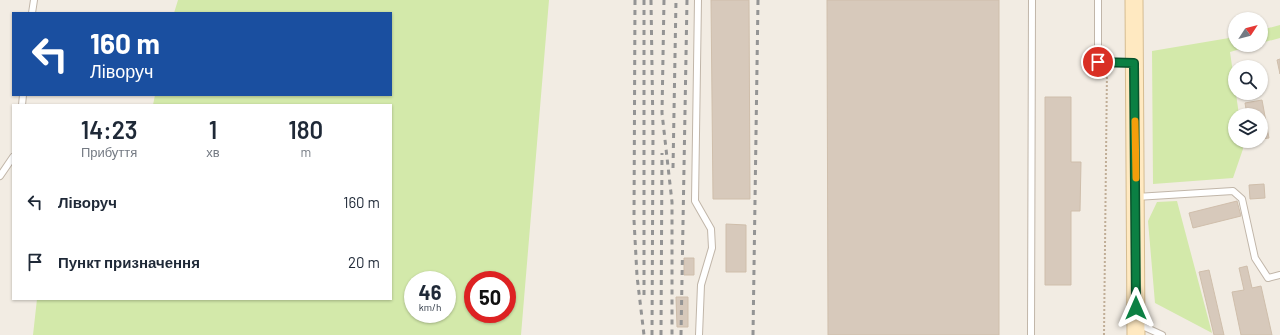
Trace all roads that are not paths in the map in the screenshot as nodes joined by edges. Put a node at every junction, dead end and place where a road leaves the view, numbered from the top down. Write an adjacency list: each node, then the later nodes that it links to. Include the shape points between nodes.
1 (34, 0): 6 (lane)
2 (698, 0): 13 (lane, via 695,201 711,229 712,248 701,285)
3 (1032, 0): 14 (lane)
4 (1098, 0): 7 (lane, via 1098,62)
5 (1134, 0): 7 (main road)
6 (32, 12)
7 (1134, 63): 10 (main road)
8 (12, 158): 9 (lane)
9 (0, 176)
10 (1136, 197): 11 (lane, via 1233,191 1242,199 1255,258 1268,278); 12 (main road)
11 (1280, 275)
12 (1136, 330): 15 (lane)
13 (699, 335)
14 (1031, 335)
15 (1162, 335)

